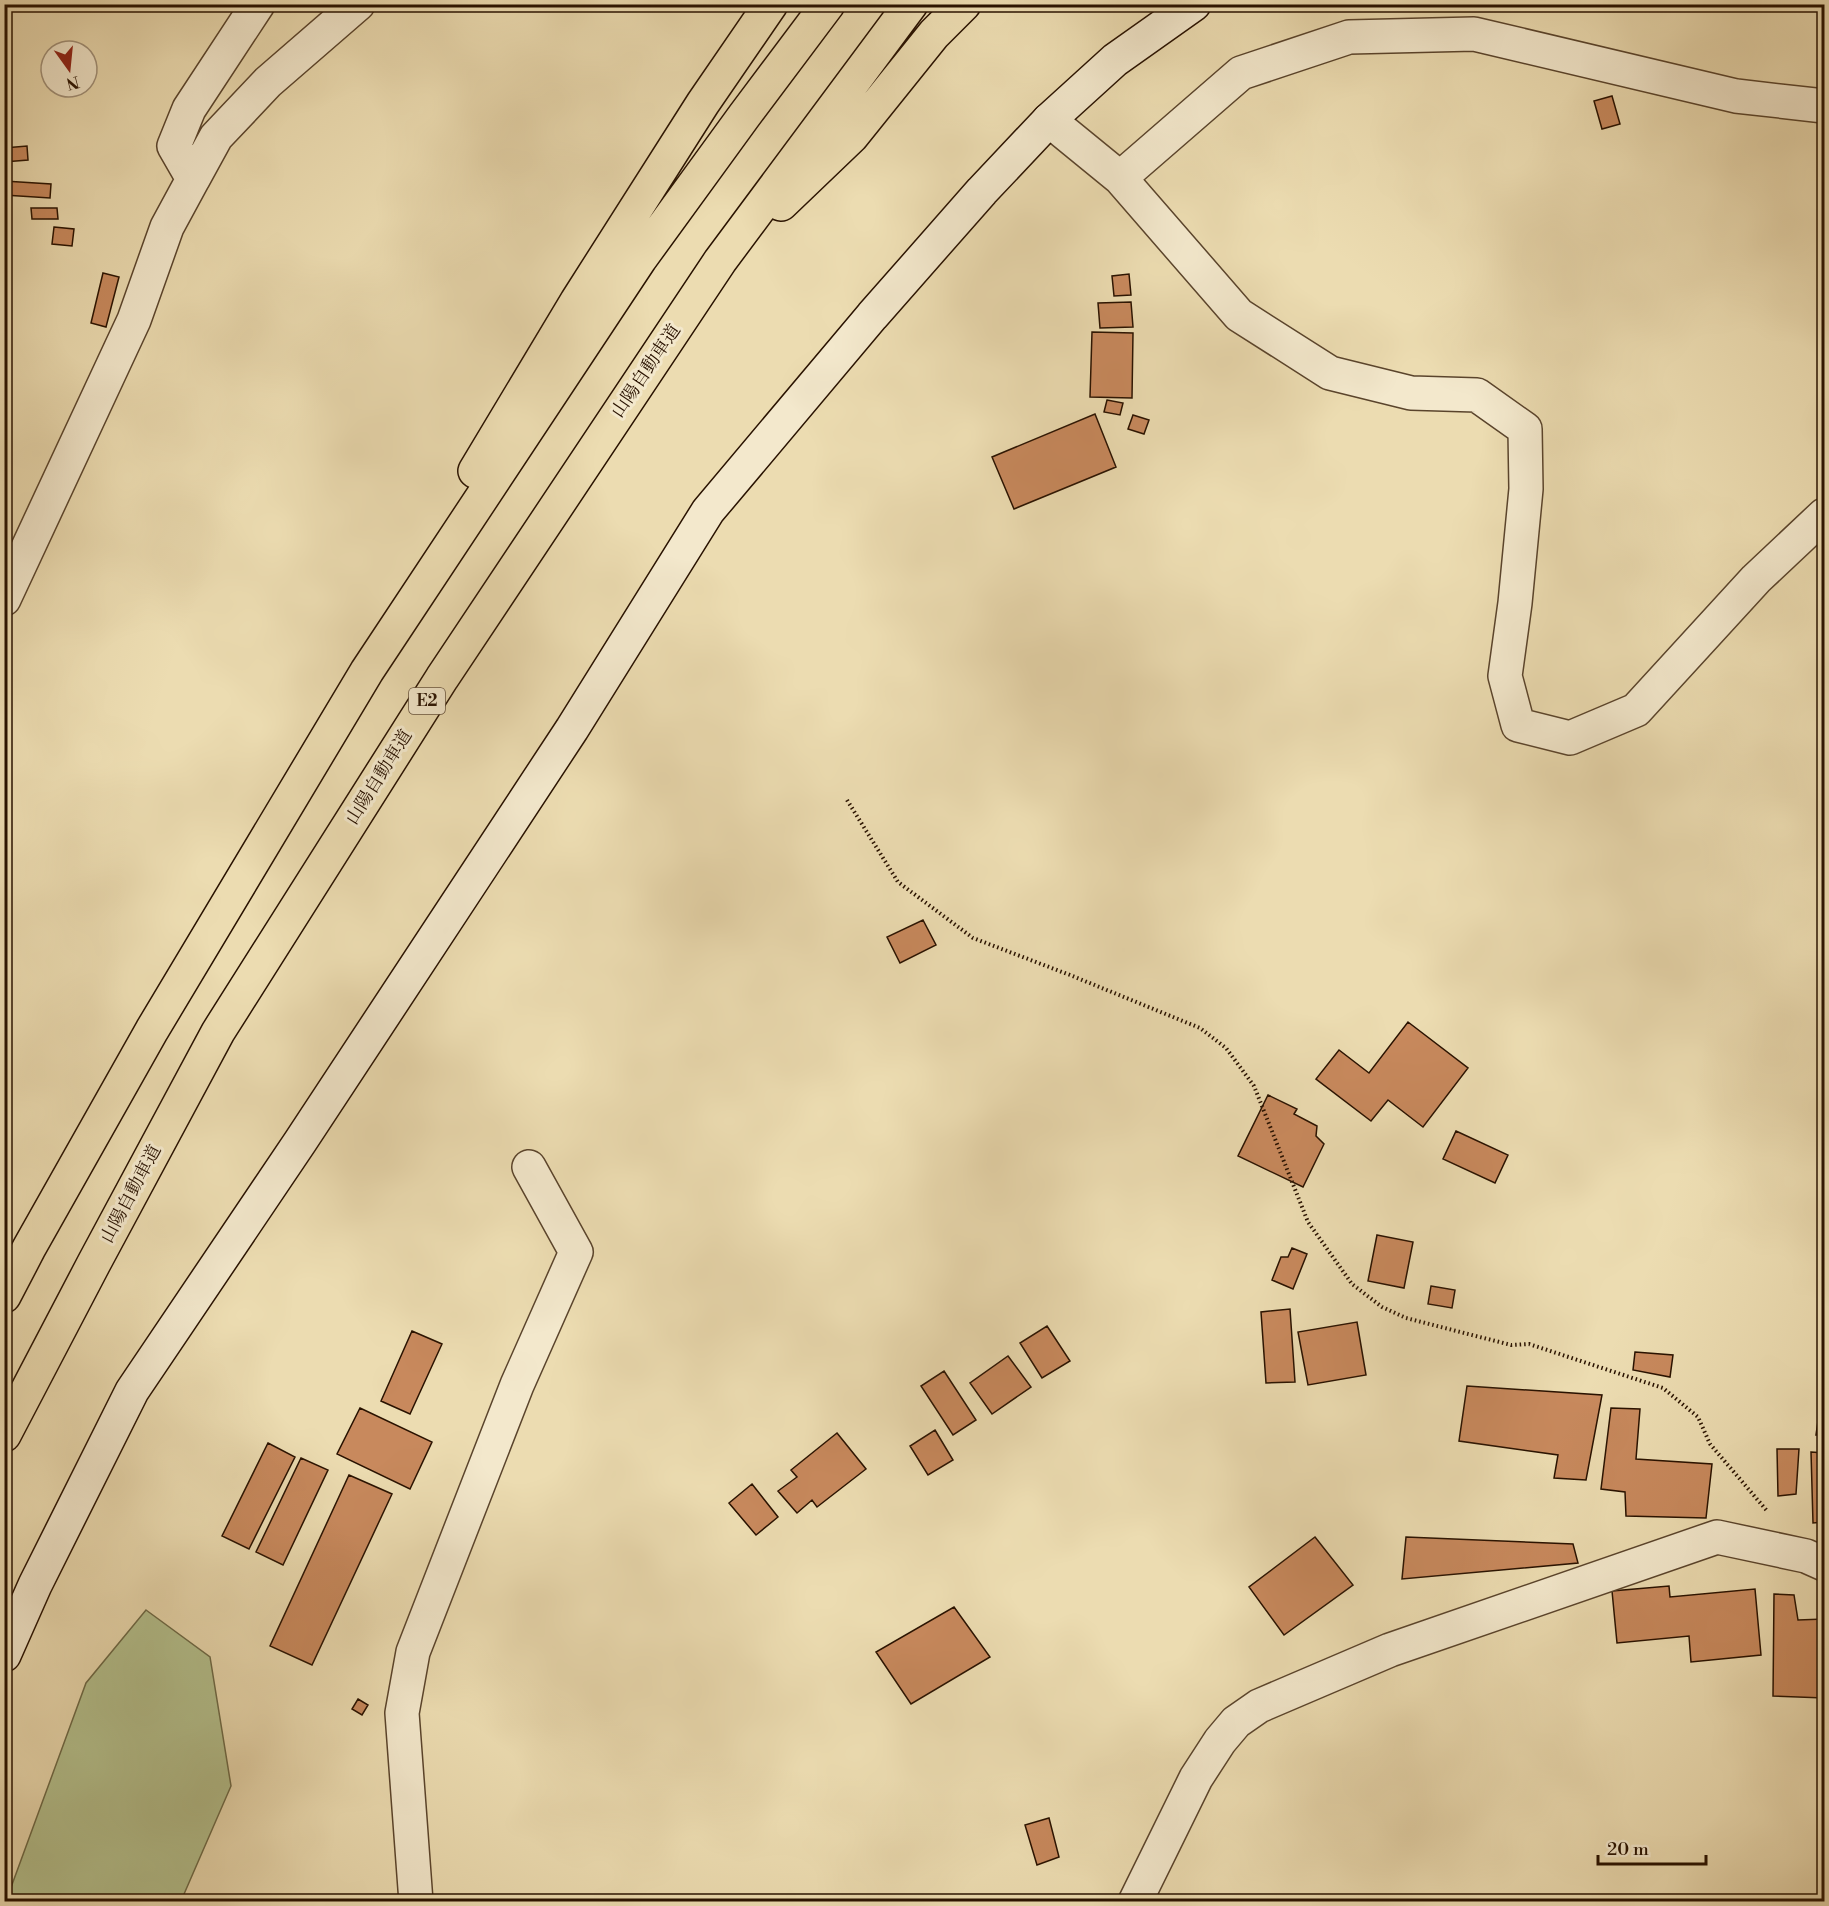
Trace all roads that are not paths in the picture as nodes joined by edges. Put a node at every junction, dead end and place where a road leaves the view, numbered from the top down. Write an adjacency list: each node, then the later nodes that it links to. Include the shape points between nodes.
1 (258, 4): 11 (street, via 189,109 174,146)
2 (358, 4): 11 (street, via 268,82 231,121 216,137)
3 (771, 4): 15 (highway, via 577,301 471,477)
4 (828, 4): 15 (highway, via 640,259)
5 (911, 4): 12 (highway, 山陽自動車道 / E2)
6 (964, 4): 12 (highway, via 934,34 852,136)
7 (1194, 4): 9 (street, via 1115,60)
8 (1824, 106): 10 (street, via 1736,96 1474,34 1349,37 1241,73)
9 (1048, 120): 10 (street); 20 (street, via 872,316 708,511 559,749 132,1390)
10 (1120, 178): 13 (street, via 1239,315 1330,373 1411,393 1476,395 1525,429 1526,489 1505,676 1518,724 1570,738 1636,710 1756,579)
11 (193, 179): 14 (street, via 167,226 134,320)
12 (720, 261): 18 (highway, 山陽自動車道 / E2, via 442,678 218,1032)
13 (1824, 515)
14 (4, 599)
15 (367, 671): 17 (highway, via 152,1030)
16 (529, 1167): 21 (street, via 576,1252 518,1385 413,1652 402,1713)
17 (4, 1296)
18 (4, 1435)
19 (1824, 1564): 22 (street, via 1806,1556 1717,1537 1390,1650 1259,1706 1236,1722 1196,1778)
20 (4, 1655)
21 (416, 1902)
22 (1135, 1902)

